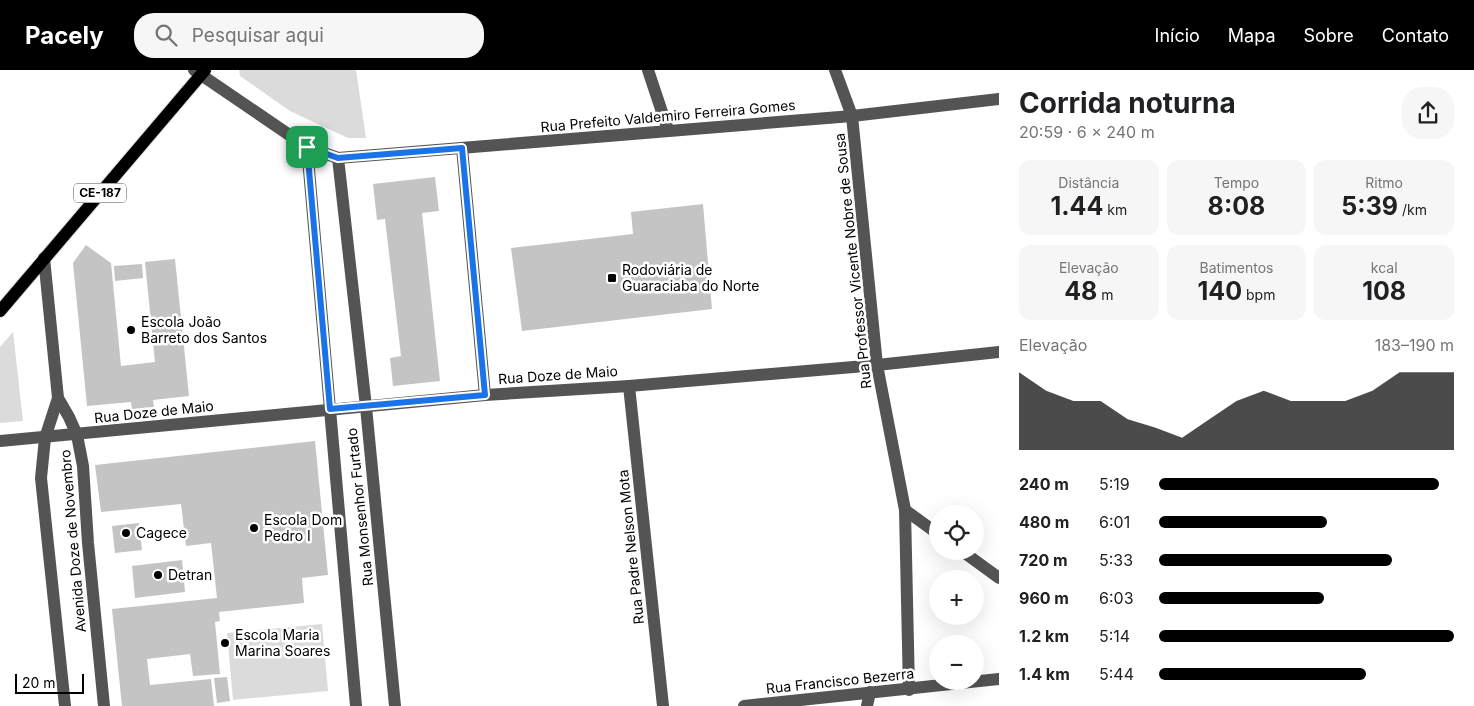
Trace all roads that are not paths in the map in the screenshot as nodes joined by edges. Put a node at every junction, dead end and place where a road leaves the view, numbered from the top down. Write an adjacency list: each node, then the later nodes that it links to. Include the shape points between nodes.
1 (648, 70): 6 (street)
2 (835, 70): 5 (street, Rua Professor Vicente Nobre de Sousa)
3 (200, 72): 7 (street); 10 (main road, CE-187)
4 (999, 99): 5 (street, Rua Prefeito Valdemiro Ferreira Gomes)
5 (852, 116): 6 (street, Rua Prefeito Valdemiro Ferreira Gomes); 13 (street, Rua Professor Vicente Nobre de Sousa)
6 (668, 130): 8 (street, Rua Prefeito Valdemiro Ferreira Gomes)
7 (307, 147): 9 (street); 18 (street, Rua Monsenhor Furtado)
8 (462, 148): 9 (street, Rua Prefeito Valdemiro Ferreira Gomes); 15 (street)
9 (338, 158): 17 (street, Rua Monsenhor Furtado)
10 (44, 258): 11 (main road, CE-187); 16 (street, Avenida Doze de Novembro)
11 (0, 311)
12 (999, 352): 13 (street, Rua Doze de Maio)
13 (876, 365): 14 (street, Rua Doze de Maio); 22 (street, Rua Professor Vicente Nobre de Sousa)
14 (629, 386): 15 (street, Rua Doze de Maio); 33 (street, Rua Padre Nelson Mota)
15 (485, 395): 17 (street, Rua Doze de Maio)
16 (58, 398): 19 (street, Avenida Doze de Novembro); 20 (street)
17 (366, 407): 18 (street, Rua Doze de Maio); 32 (street, Rua Monsenhor Furtado)
18 (330, 409): 19 (street, Rua Doze de Maio); 31 (street, Rua Monsenhor Furtado)
19 (77, 434): 20 (street, Rua Doze de Maio); 30 (street, Avenida Doze de Novembro, via 83,466)
20 (45, 438): 21 (street, Rua Doze de Maio); 29 (street, via 42,496)
21 (0, 441)
22 (905, 510): 23 (street); 27 (street, Rua Professor Vicente Nobre de Sousa)
23 (929, 527)
24 (974, 560): 25 (street)
25 (999, 578)
26 (999, 679): 27 (street, Rua Francisco Bezerra)
27 (909, 690): 28 (street, Rua Francisco Bezerra)
28 (870, 692): 34 (street, Rua Francisco Bezerra); 35 (street)
29 (65, 706)
30 (104, 706)
31 (356, 706)
32 (396, 706)
33 (663, 706)
34 (744, 706)
35 (867, 706)

